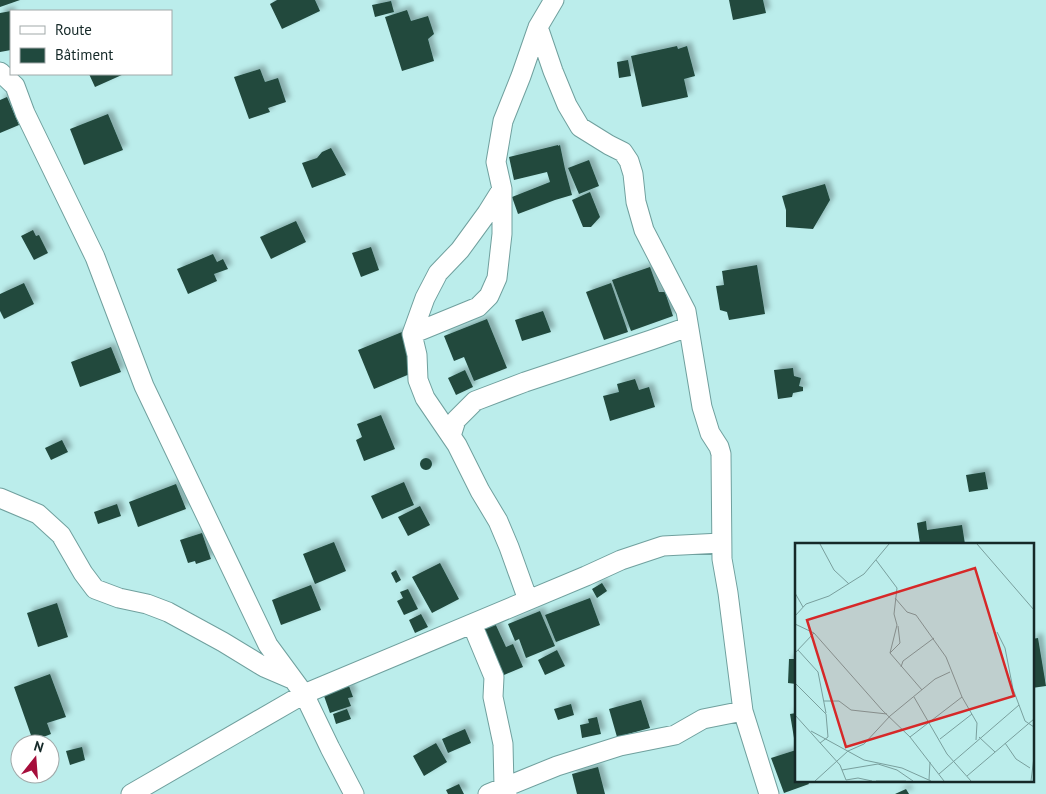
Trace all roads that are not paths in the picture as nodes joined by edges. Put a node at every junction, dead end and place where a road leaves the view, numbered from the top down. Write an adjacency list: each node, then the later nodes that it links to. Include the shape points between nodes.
1 (554, 0): 2 (street)
2 (538, 27): 5 (street, via 503,121 496,162); 6 (street, via 567,105 580,127 622,152 629,161 644,230 686,311)
3 (0, 72): 4 (street)
4 (8, 88): 13 (street, via 25,113 95,257 144,386 268,645)
5 (502, 189): 7 (street, via 460,250 438,273); 7 (street, via 502,234 497,278 489,296 478,306)
6 (688, 327): 8 (street, via 475,401 456,420); 10 (street, via 702,407 710,433 722,454)
7 (412, 334): 8 (street, via 418,380 425,398)
8 (451, 436): 11 (street, via 498,521)
9 (0, 498): 13 (street, via 38,514 61,536 95,588 168,612)
10 (721, 543): 11 (street, via 663,546 621,560); 14 (street)
11 (528, 600): 12 (street)
12 (472, 624): 13 (street); 15 (street, via 494,676 493,697 503,744)
13 (298, 686): 16 (street); 17 (street)
14 (743, 711): 15 (street, via 703,719 675,735 620,746 557,766); 18 (street)
15 (500, 791)
16 (131, 794)
17 (354, 794)
18 (769, 794)

